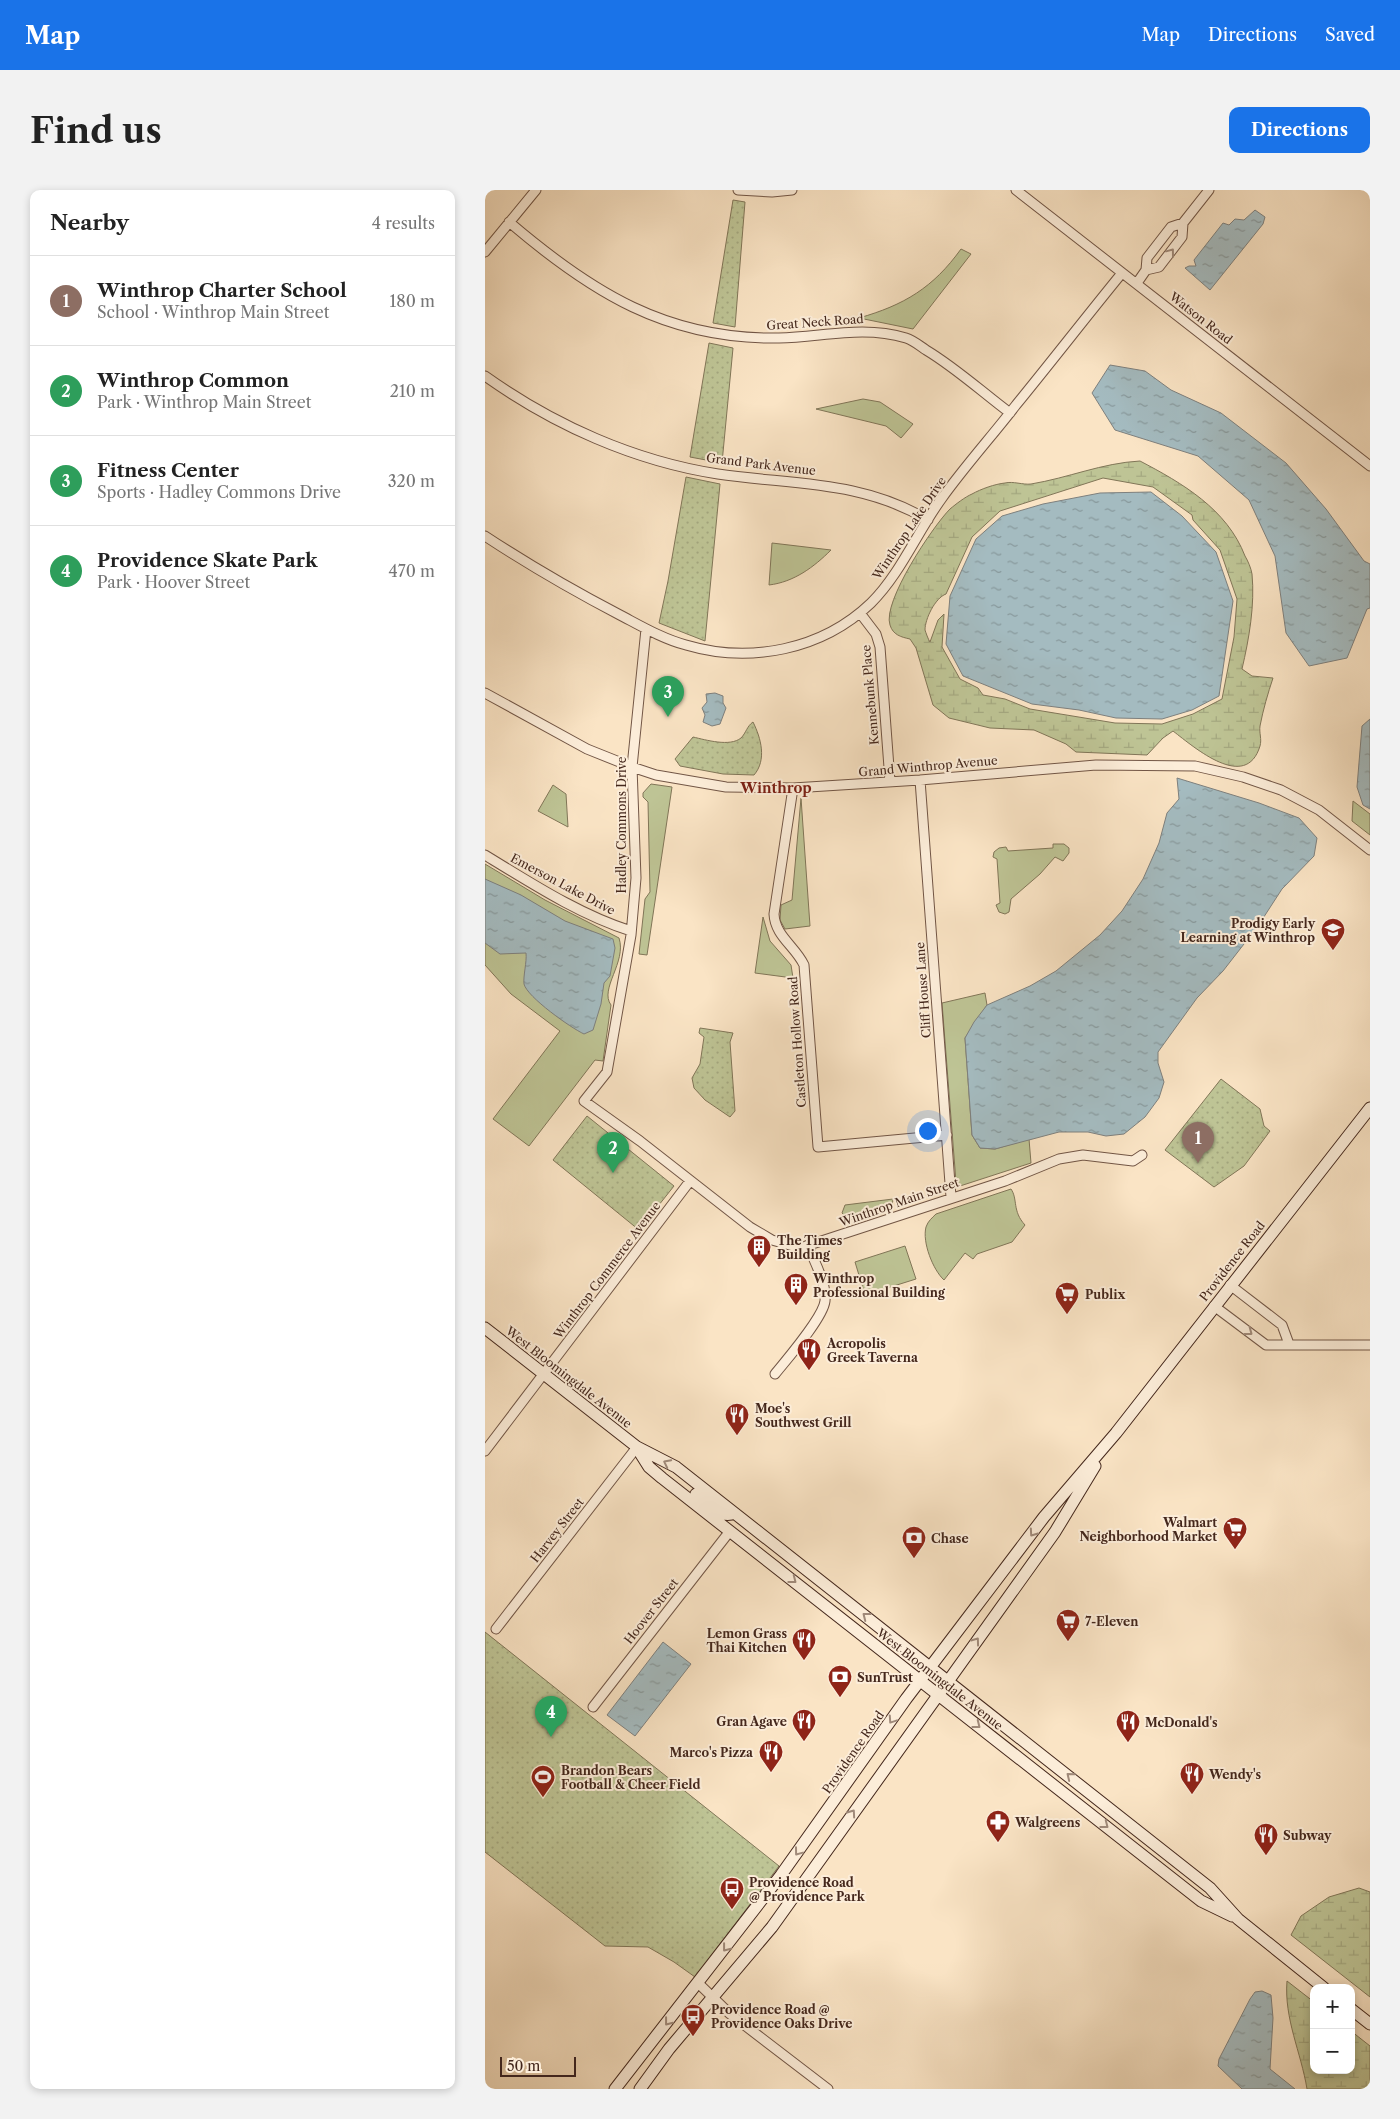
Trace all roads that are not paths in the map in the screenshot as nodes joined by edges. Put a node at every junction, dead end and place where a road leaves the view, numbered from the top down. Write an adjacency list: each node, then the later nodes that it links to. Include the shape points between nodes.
1 (536, 190): 6 (street)
2 (738, 190): 3 (street)
3 (793, 190)
4 (1016, 190): 10 (street, Watson Road)
5 (1209, 190): 7 (street)
6 (509, 222): 8 (street); 13 (street, Great Neck Road, via 571,272 611,297 656,318 694,330 743,339 801,338 861,330 909,339 942,360)
7 (1183, 223): 9 (street, via 1171,227 1147,258); 9 (street, one-way to 7, via 1159,267 1182,237)
8 (485, 252)
9 (1146, 270): 11 (street)
10 (1123, 273): 13 (street, Winthrop Lake Drive); 14 (street, Watson Road)
11 (1137, 283)
12 (485, 376): 15 (street, Grand Park Avenue, via 515,398 567,426 614,446 718,474 830,485 869,493)
13 (1010, 413): 15 (street, Winthrop Lake Drive)
14 (1370, 466)
15 (928, 520): 17 (street, Winthrop Lake Drive, via 892,578)
16 (485, 536): 18 (street, Winthrop Lake Drive)
17 (859, 613): 18 (street, Winthrop Lake Drive, via 817,640 764,652 706,650 683,645); 22 (street, Kennebunk Place, via 875,634 880,647)
18 (646, 629): 20 (street, Hadley Commons Drive)
19 (485, 693): 20 (street, Grand Winthrop Avenue, via 587,749)
20 (632, 766): 23 (street, Grand Winthrop Avenue, via 656,775 726,787); 26 (street, Hadley Commons Drive, via 636,878)
21 (920, 780): 22 (street, Grand Winthrop Avenue); 24 (street, Grand Winthrop Avenue, via 1096,765 1195,766 1281,790 1319,810); 29 (street, Cliff House Lane)
22 (889, 781): 23 (street, Grand Winthrop Avenue)
23 (793, 788): 29 (street, Castleton Hollow Road, via 774,914 778,932 799,954 804,965 817,1147)
24 (1370, 850)
25 (485, 855): 26 (street, Emerson Lake Drive, via 560,899)
26 (631, 931): 27 (street, Hadley Commons Drive, via 607,1072)
27 (584, 1101): 31 (street, Winthrop Main Street)
28 (1370, 1108): 34 (main road, Providence Road)
29 (947, 1135): 32 (street, Cliff House Lane)
30 (1142, 1156): 32 (street, Winthrop Main Street, via 1133,1161 1071,1156)
31 (690, 1181): 33 (street, Winthrop Main Street, via 746,1225 772,1240 799,1248); 39 (street, Winthrop Commerce Avenue)
32 (951, 1197): 33 (street, Winthrop Main Street)
33 (808, 1245): 40 (street, via 823,1285 825,1301 818,1318)
34 (1230, 1285): 35 (main road, Providence Road); 37 (street, via 1282,1325)
35 (1214, 1306): 37 (street, one-way to 37, via 1266,1345); 41 (main road, Providence Road)
36 (485, 1328): 39 (main road, West Bloomingdale Avenue)
37 (1289, 1344): 38 (street)
38 (1370, 1345)
39 (543, 1374): 42 (main road, West Bloomingdale Avenue); 43 (street, Winthrop Commerce Avenue)
40 (775, 1374)
41 (1116, 1433): 48 (main road, Providence Road, one-way to 48, via 1044,1517); 50 (main road, Providence Road, one-way to 41, via 1055,1532)
42 (637, 1447): 44 (main road, West Bloomingdale Avenue, via 649,1467); 45 (main road, West Bloomingdale Avenue, one-way to 42, via 676,1467); 47 (street, Harvey Street)
43 (485, 1451)
44 (662, 1478): 45 (main road, via 679,1481 722,1514); 46 (main road, West Bloomingdale Avenue)
45 (734, 1513): 48 (main road, West Bloomingdale Avenue, one-way to 45)
46 (730, 1531): 49 (main road, West Bloomingdale Avenue, one-way to 49); 52 (street, Hoover Street)
47 (496, 1629)
48 (931, 1667): 49 (main road, Providence Road); 50 (main road, West Bloomingdale Avenue)
49 (920, 1680): 51 (main road, West Bloomingdale Avenue); 54 (main road, Providence Road, one-way to 54, via 818,1825)
50 (948, 1680): 51 (main road, Providence Road); 53 (main road, West Bloomingdale Avenue, one-way to 50, via 1210,1888)
51 (939, 1694): 53 (main road, West Bloomingdale Avenue, one-way to 53, via 1201,1900); 56 (main road, Providence Road, one-way to 51, via 772,1927)
52 (593, 1707)
53 (1238, 1919): 55 (main road, West Bloomingdale Avenue)
54 (698, 1983): 56 (street); 59 (main road, Providence Road, one-way to 59)
55 (1319, 1984)
56 (714, 1997): 60 (main road, Providence Road); 61 (street, via 730,2014)
57 (1355, 2012): 58 (main road)
58 (1370, 2024)
59 (615, 2089)
60 (640, 2089)
61 (828, 2089)

